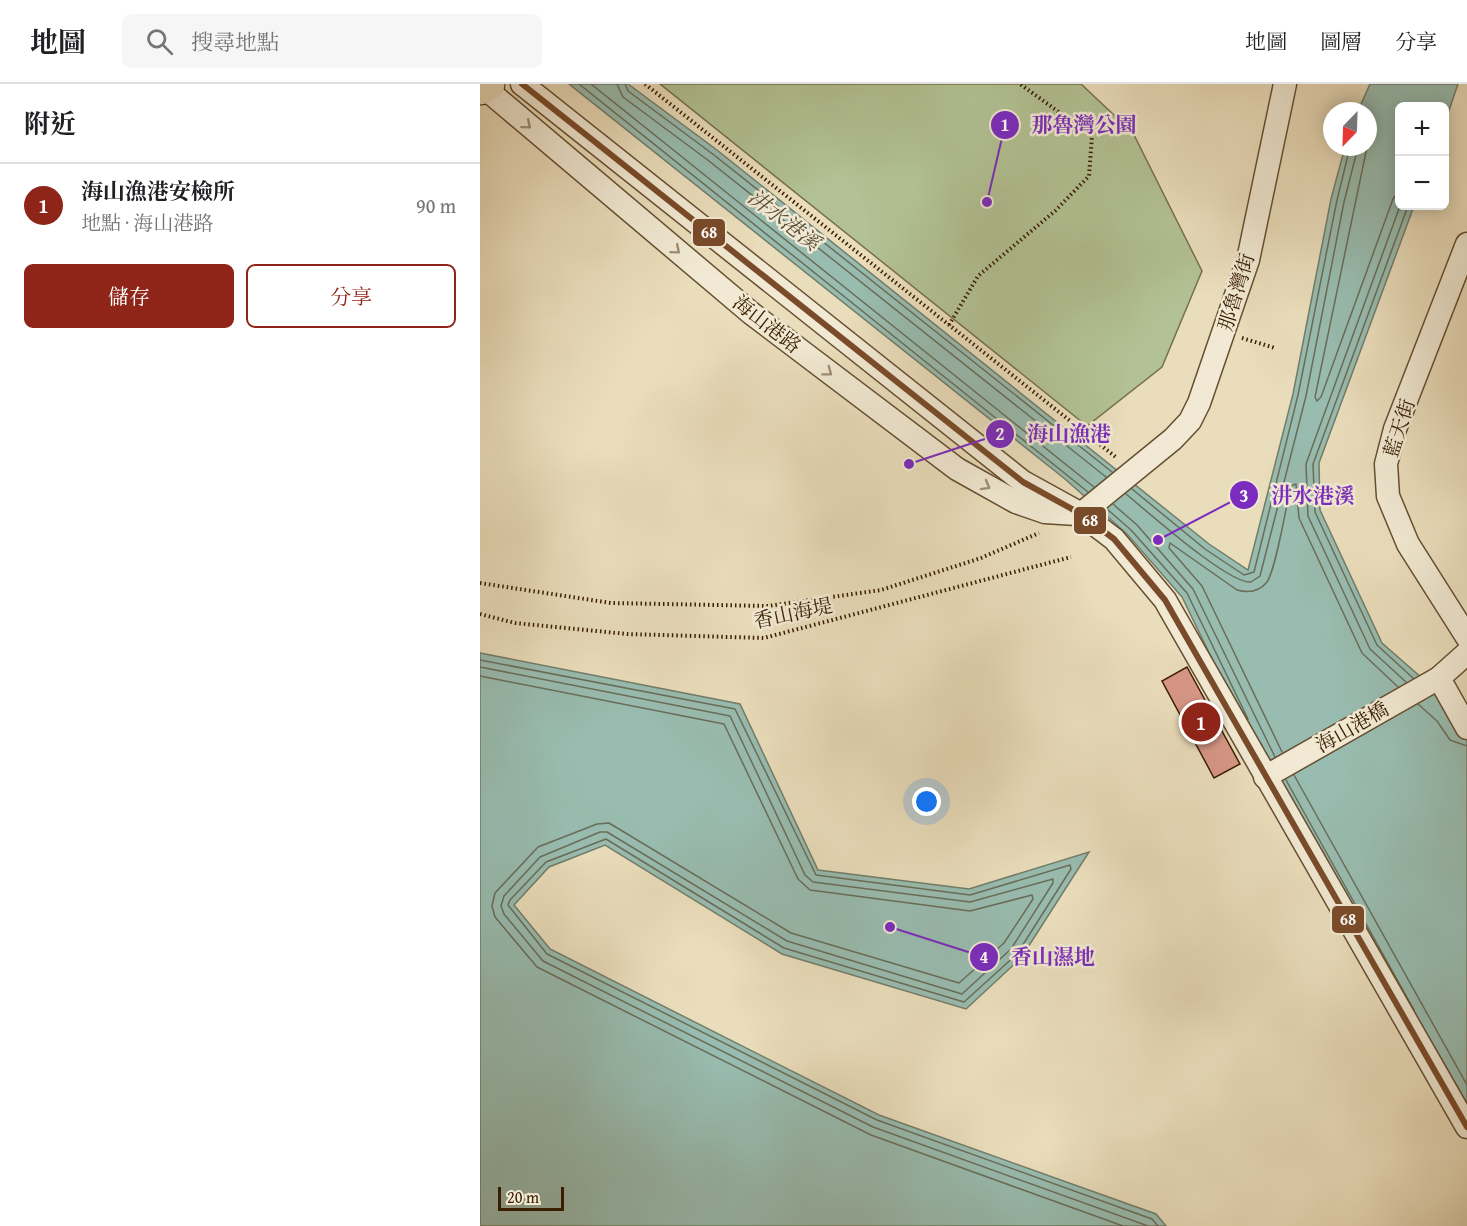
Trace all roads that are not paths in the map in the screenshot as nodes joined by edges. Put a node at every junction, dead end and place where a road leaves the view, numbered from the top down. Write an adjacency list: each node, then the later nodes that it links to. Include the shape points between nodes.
1 (522, 84): 5 (street, 海山港路)
2 (1285, 84): 7 (street, 那魯灣街, via 1248,260 1199,403 1190,421 1173,439)
3 (482, 86): 6 (street, 海山港路, one-way to 6)
4 (1467, 244): 8 (street, 藍天街, via 1395,429 1386,464 1388,496 1404,535)
5 (763, 278): 6 (street); 7 (street, 海山港路, via 1023,482)
6 (739, 302): 7 (street, 海山港路, one-way to 7, via 957,469 1016,502 1046,512)
7 (1081, 514): 12 (street, 海山港路, via 1114,539 1165,600)
8 (1467, 637)
9 (1467, 653): 10 (street, 海山港橋)
10 (1439, 678): 11 (street); 12 (street, 海山港橋)
11 (1467, 728)
12 (1265, 777): 13 (street, 海山港路)
13 (1467, 1127)

